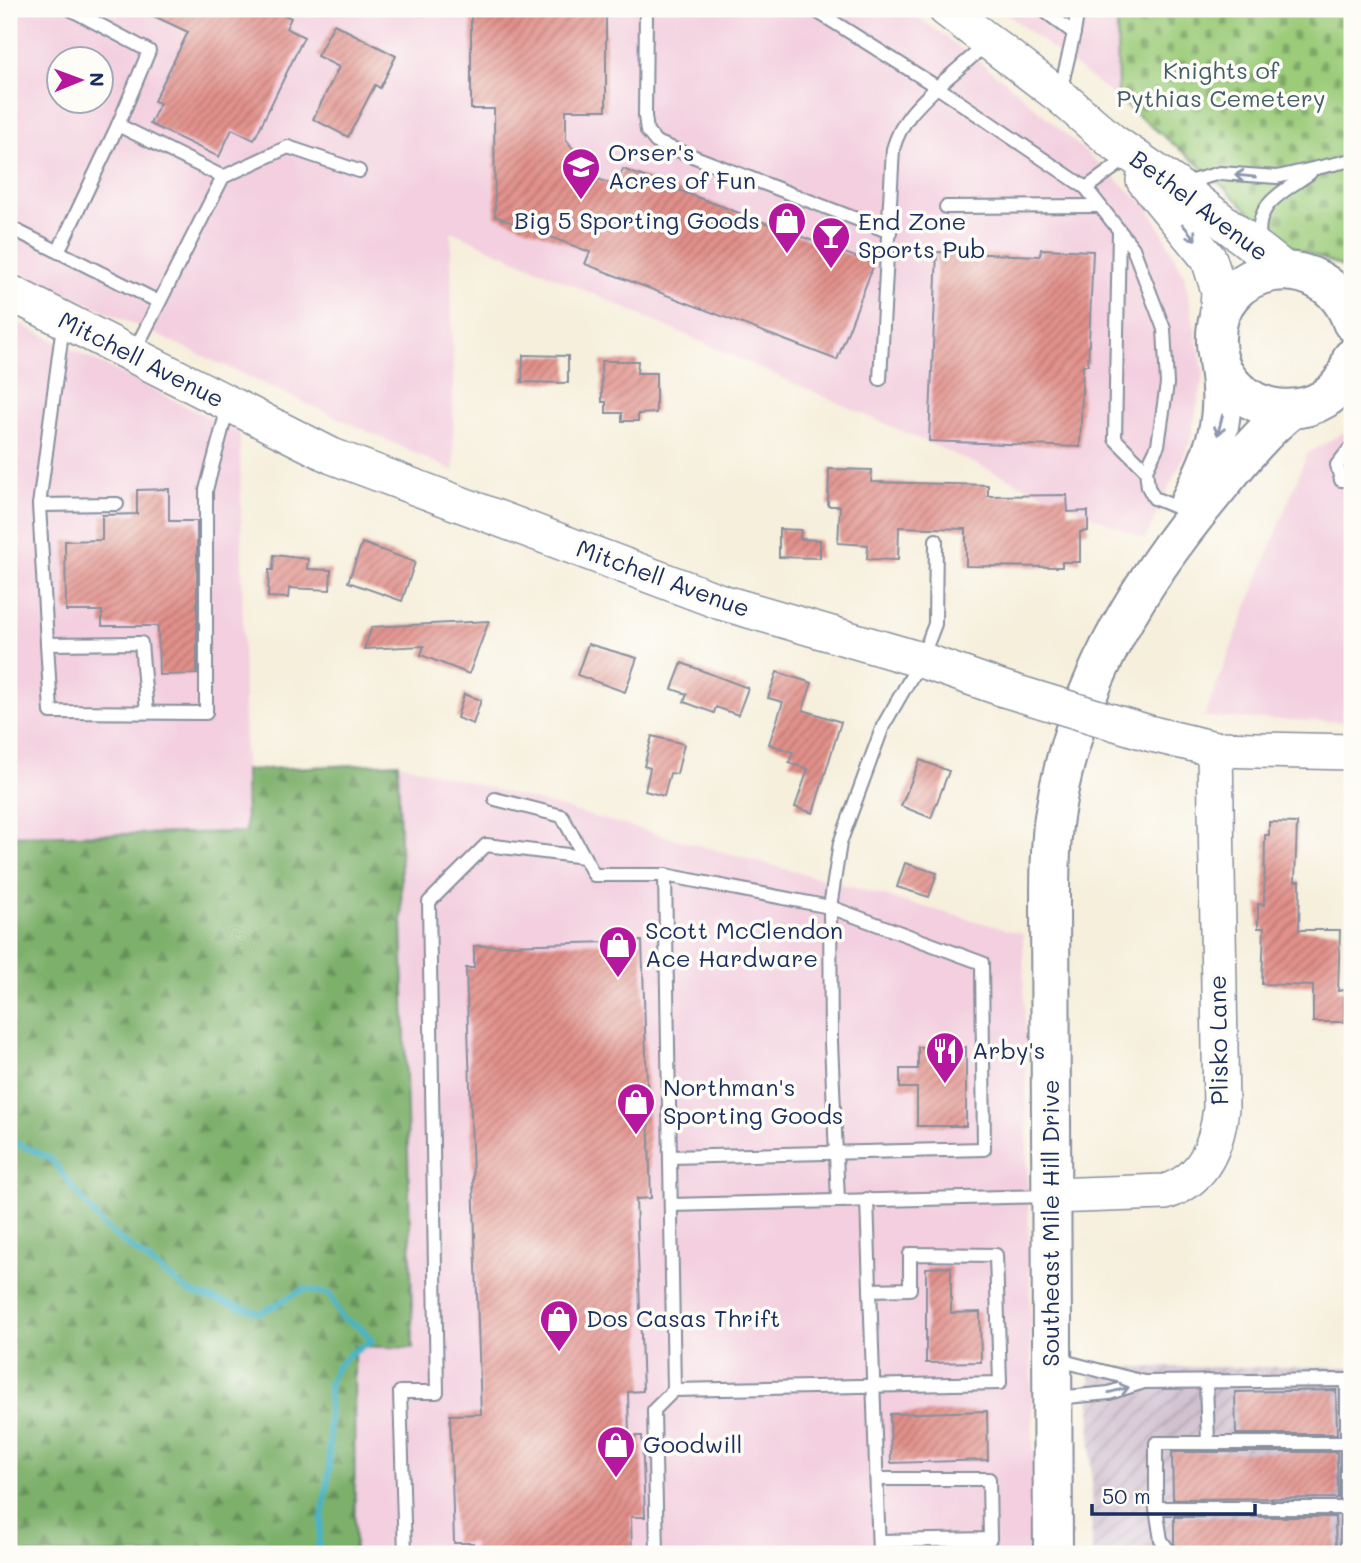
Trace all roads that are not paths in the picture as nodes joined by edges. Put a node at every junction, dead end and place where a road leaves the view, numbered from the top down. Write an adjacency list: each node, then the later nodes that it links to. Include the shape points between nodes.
1 (70, 9): 11 (lane, via 149,51)
2 (646, 9): 23 (lane, via 645,116 647,131 656,142)
3 (813, 9): 9 (lane)
4 (946, 9): 8 (street, Bethel Avenue)
5 (1042, 9): 7 (lane)
6 (1078, 9): 7 (lane)
7 (1074, 33): 10 (lane)
8 (989, 41): 9 (lane); 10 (street, Bethel Avenue)
9 (937, 87): 18 (lane); 23 (lane, via 899,128 893,149)
10 (1059, 96): 12 (street, Bethel Avenue)
11 (118, 125): 16 (lane); 24 (lane)
12 (1120, 150): 17 (street, Bethel Avenue); 18 (lane); 30 (street, Bethel Avenue, one-way to 30, via 1209,259 1219,291)
13 (1352, 160): 14 (lane)
14 (1313, 170): 17 (lane, one-way to 17, via 1277,177 1220,173); 25 (lane, via 1261,214 1258,227)
15 (359, 171): 16 (lane, via 288,147)
16 (223, 177): 27 (lane)
17 (1176, 186): 25 (street, Bethel Avenue)
18 (1086, 188): 19 (lane)
19 (1100, 206): 20 (lane); 22 (lane)
20 (946, 207)
21 (9, 227): 24 (lane)
22 (1119, 230): 37 (lane, via 1115,439); 37 (lane, via 1133,248 1164,328 1167,384 1158,445)
23 (890, 232): 33 (lane)
24 (58, 252): 27 (lane)
25 (1273, 262): 28 (main road, via 1314,276); 30 (main road, via 1266,273 1241,286 1223,308)
26 (9, 292): 29 (street, Mitchell Avenue)
27 (159, 302): 31 (lane)
28 (1348, 305)
29 (64, 321): 31 (street, Mitchell Avenue); 40 (lane)
30 (1217, 342): 35 (main road, via 1233,386 1258,405); 41 (main road, Southeast Mile Hill Drive, one-way to 41, via 1223,416 1212,455)
31 (134, 353): 34 (street, Mitchell Avenue)
32 (1349, 371): 35 (main road, via 1320,401)
33 (880, 379)
34 (229, 405): 44 (street, Mitchell Avenue, via 331,456 720,602); 45 (lane, via 206,490 206,713)
35 (1290, 410): 41 (main road, Southeast Mile Hill Drive)
36 (1352, 446): 38 (lane, via 1337,465 1341,480)
37 (1146, 470): 41 (lane, via 1154,498)
38 (1352, 480)
39 (117, 504): 40 (lane)
40 (40, 505): 43 (lane)
41 (1179, 526): 54 (main road, Southeast Mile Hill Drive, via 1112,641 1089,691 1061,778 1051,870)
42 (936, 540): 44 (lane, via 935,624)
43 (47, 644): 45 (lane, via 141,643); 45 (lane, via 51,712)
44 (920, 660): 46 (street, Mitchell Avenue, bridge, via 1152,734); 51 (lane, via 883,726 840,844)
45 (147, 712)
46 (1215, 749): 47 (street, Mitchell Avenue); 54 (street, Plisko Lane, via 1221,1108 1215,1138 1197,1175 1178,1188)
47 (1352, 752)
48 (495, 799): 49 (lane, via 562,816)
49 (584, 856): 50 (lane, via 594,875); 72 (lane, via 486,845 429,902 438,1392 400,1392)
50 (665, 875): 51 (lane); 53 (lane)
51 (830, 908): 52 (lane); 52 (lane, via 982,963 984,1149)
52 (835, 1152): 53 (lane); 56 (lane)
53 (670, 1157): 57 (lane)
54 (1050, 1196): 55 (lane); 59 (main road, Southeast Mile Hill Drive)
55 (867, 1199): 56 (lane); 58 (lane)
56 (838, 1200): 57 (lane)
57 (671, 1205): 64 (lane)
58 (870, 1290): 63 (lane); 63 (lane, via 910,1289 910,1254 996,1255 1000,1384)
59 (1052, 1358): 62 (lane); 65 (main road, Southeast Mile Hill Drive)
60 (1349, 1380): 61 (lane); 67 (lane)
61 (1206, 1381): 62 (lane); 66 (lane)
62 (1144, 1382): 65 (lane, one-way to 62, via 1108,1393)
63 (874, 1386): 64 (lane); 68 (lane)
64 (674, 1390): 73 (lane, via 654,1410)
65 (1052, 1398): 74 (main road, Southeast Mile Hill Drive)
66 (1208, 1443): 67 (lane); 69 (lane, via 1156,1443)
67 (1350, 1443): 70 (lane)
68 (877, 1479): 71 (lane); 71 (lane, via 989,1479 990,1539)
69 (1156, 1508): 70 (lane); 75 (lane, via 1161,1540)
70 (1350, 1508): 76 (lane)
71 (879, 1547)
72 (405, 1554)
73 (657, 1554)
74 (1053, 1554)
75 (1171, 1554)
76 (1347, 1554)

